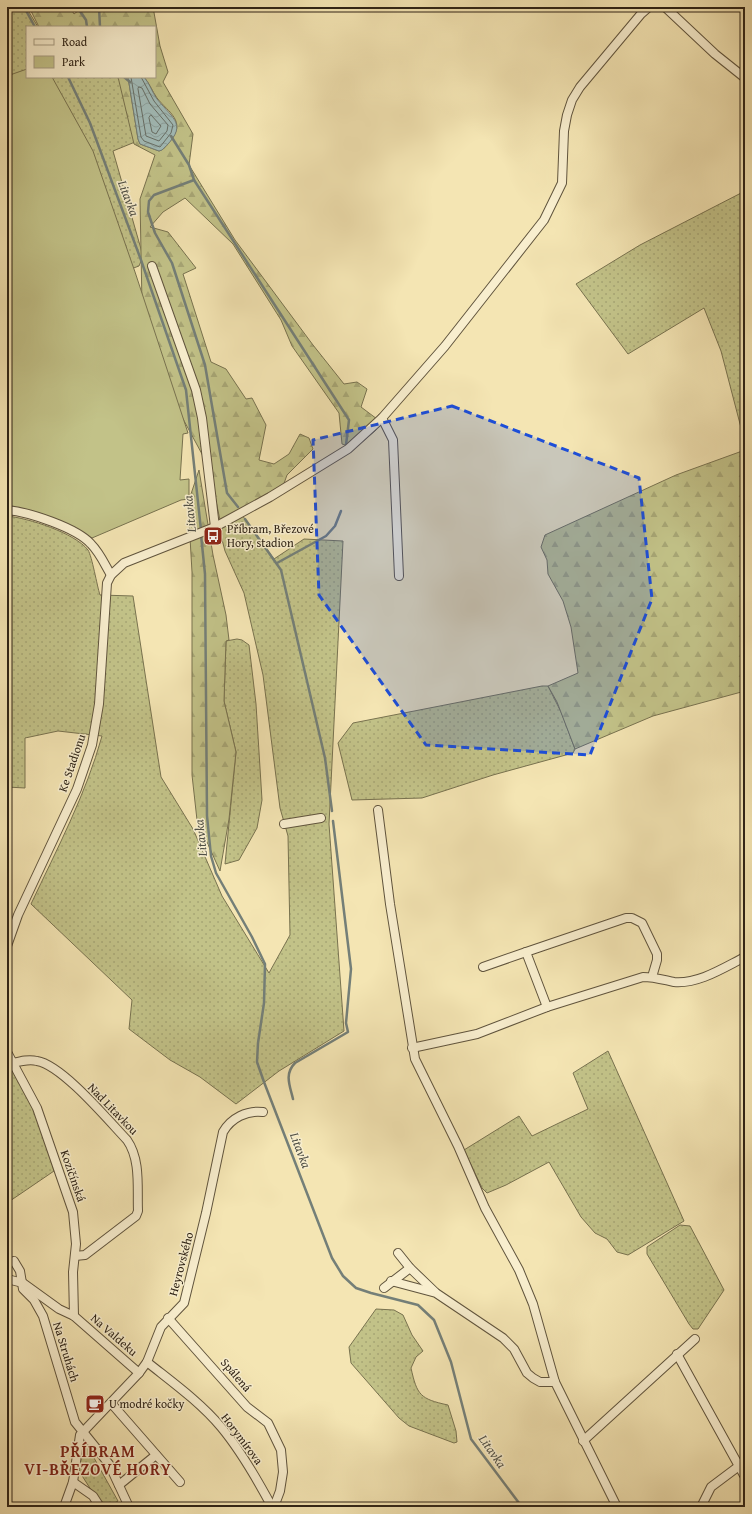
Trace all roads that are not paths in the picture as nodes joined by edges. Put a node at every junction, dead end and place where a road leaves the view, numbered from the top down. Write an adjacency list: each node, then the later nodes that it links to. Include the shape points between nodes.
1 (650, 7): 5 (street, via 636,20 572,100 564,131 562,183 544,220 445,346)
2 (664, 7): 3 (street)
3 (745, 78)
4 (152, 266): 7 (street, via 196,390 202,418)
5 (382, 418): 7 (street, via 348,449); 9 (street, via 393,440)
6 (7, 510): 8 (street, via 39,516 82,536 97,550)
7 (212, 529): 8 (street, via 124,563)
8 (111, 575): 13 (street, Ke Stadionu, via 107,584 99,704 92,745 77,789 18,914)
9 (399, 576)
10 (378, 810): 19 (street)
11 (321, 818): 12 (street)
12 (284, 824)
13 (7, 946)
14 (526, 952): 16 (street); 17 (street, via 632,918 642,923 657,954); 18 (street)
15 (745, 957): 17 (street, via 696,980 674,982)
16 (483, 967)
17 (652, 977): 18 (street, via 643,977)
18 (547, 1007): 19 (street, via 477,1034)
19 (412, 1048): 38 (street, via 485,1208 519,1270 533,1304)
20 (7, 1052): 21 (street, Kozičínská)
21 (13, 1063): 24 (street, Kozičínská, via 37,1108 67,1195 75,1227); 24 (street, Nad Litavkou, via 37,1060 57,1069 133,1149 136,1159 136,1216 85,1255)
22 (263, 1112): 33 (street, Heyrovského, via 238,1116 226,1125 184,1303)
23 (398, 1253): 26 (street)
24 (75, 1256): 32 (street, Kozičínská)
25 (14, 1261): 29 (street, Na Struhách, via 20,1271)
26 (410, 1268): 28 (street); 31 (street)
27 (7, 1279): 29 (street, Na Struhách)
28 (391, 1281): 30 (street); 31 (street)
29 (22, 1283): 32 (street, Na Struhách, via 59,1309); 40 (street, Na Struhách, via 23,1289 34,1300 43,1316 75,1422)
30 (384, 1288)
31 (436, 1293): 38 (street, via 503,1338 514,1349 527,1373 533,1378 540,1382)
32 (74, 1316): 37 (street, Na Valdeku)
33 (168, 1318): 36 (street, Heyrovského, via 161,1327); 51 (street, Spálená, via 247,1407 268,1423 281,1450 283,1472 280,1491)
34 (694, 1339): 35 (street)
35 (677, 1354): 41 (street); 43 (street)
36 (147, 1362): 37 (street, Heyrovského); 51 (street, Horymírova, via 220,1425)
37 (139, 1373): 39 (street, Heyrovského)
38 (555, 1382): 41 (street)
39 (110, 1404): 40 (street, Heyrovského); 42 (street)
40 (83, 1430): 45 (street, Heyrovského, via 78,1440); 47 (street, Na Struhách, via 109,1464)
41 (583, 1441): 52 (street)
42 (156, 1455): 46 (street); 47 (street)
43 (739, 1466): 44 (street); 53 (street, via 711,1487)
44 (745, 1477)
45 (73, 1482): 48 (street, Heyrovského); 49 (street, via 93,1496)
46 (180, 1482)
47 (119, 1485): 50 (street, Na Struhách)
48 (64, 1507)
49 (100, 1507)
50 (129, 1507)
51 (273, 1507)
52 (617, 1507)
53 (701, 1507)

